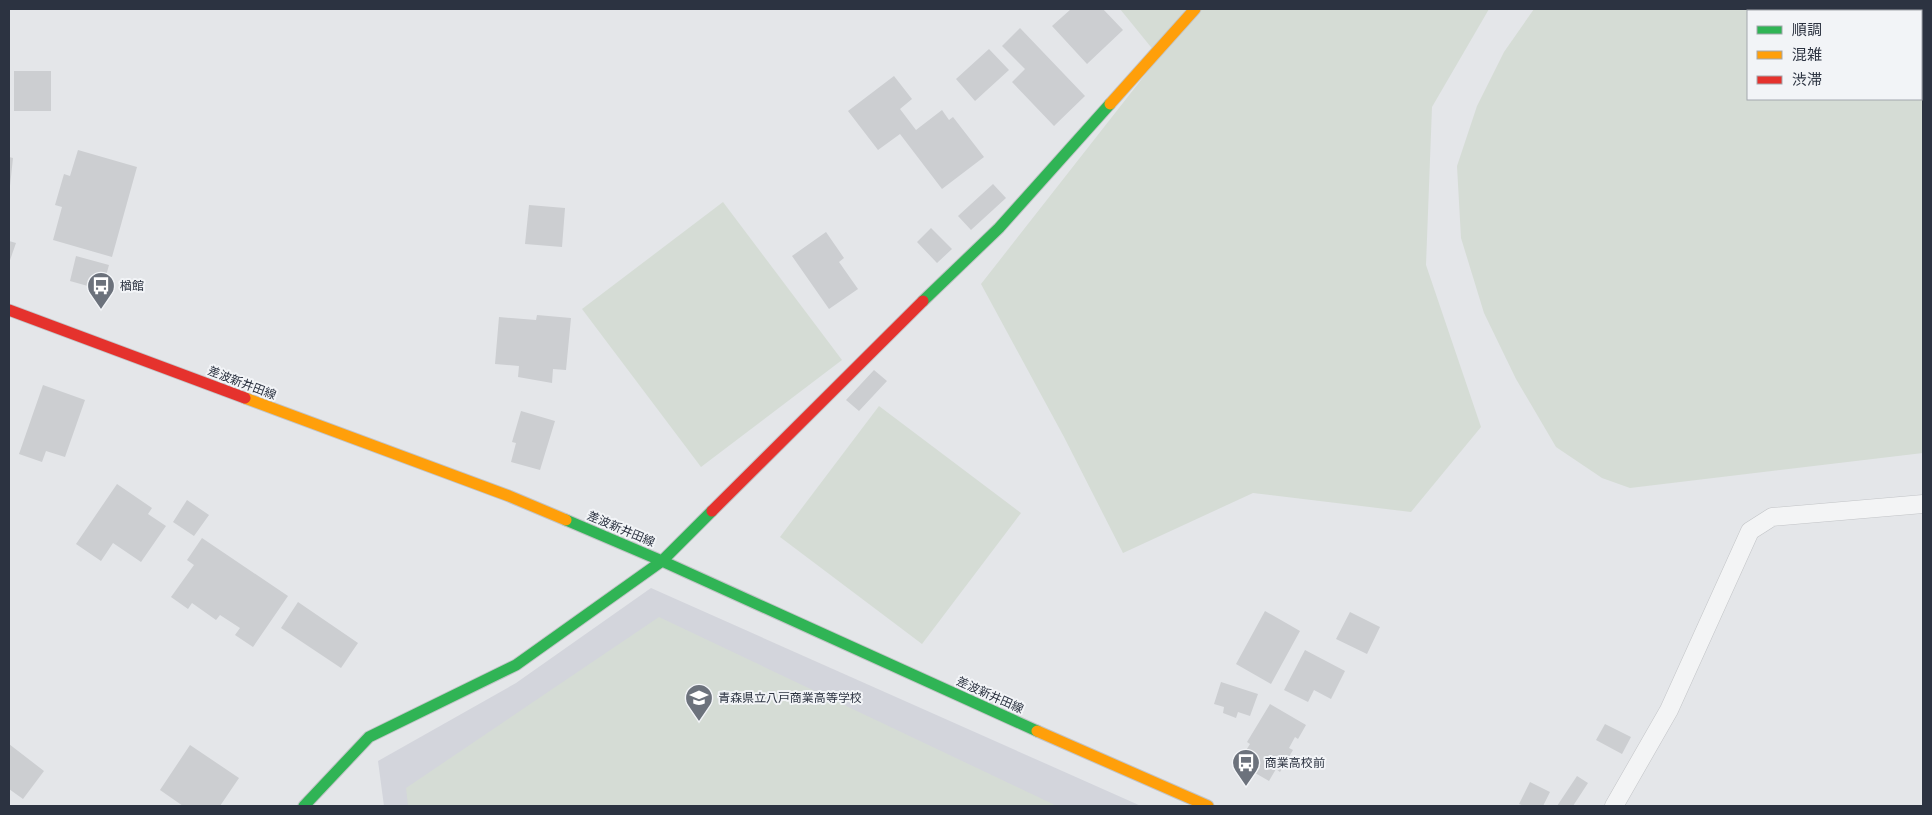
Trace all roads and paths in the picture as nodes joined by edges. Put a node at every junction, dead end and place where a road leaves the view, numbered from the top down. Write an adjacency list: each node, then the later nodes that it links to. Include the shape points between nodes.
1 (1195, 9): 4 (main road, via 999,228)
2 (9, 310): 4 (main road, 差波新井田線, via 509,496)
3 (1923, 504): 7 (lane, via 1772,517 1750,531 1669,710)
4 (662, 561): 5 (main road, via 516,665 369,737); 6 (main road, 差波新井田線)
5 (304, 806)
6 (1208, 806)
7 (1614, 806)

